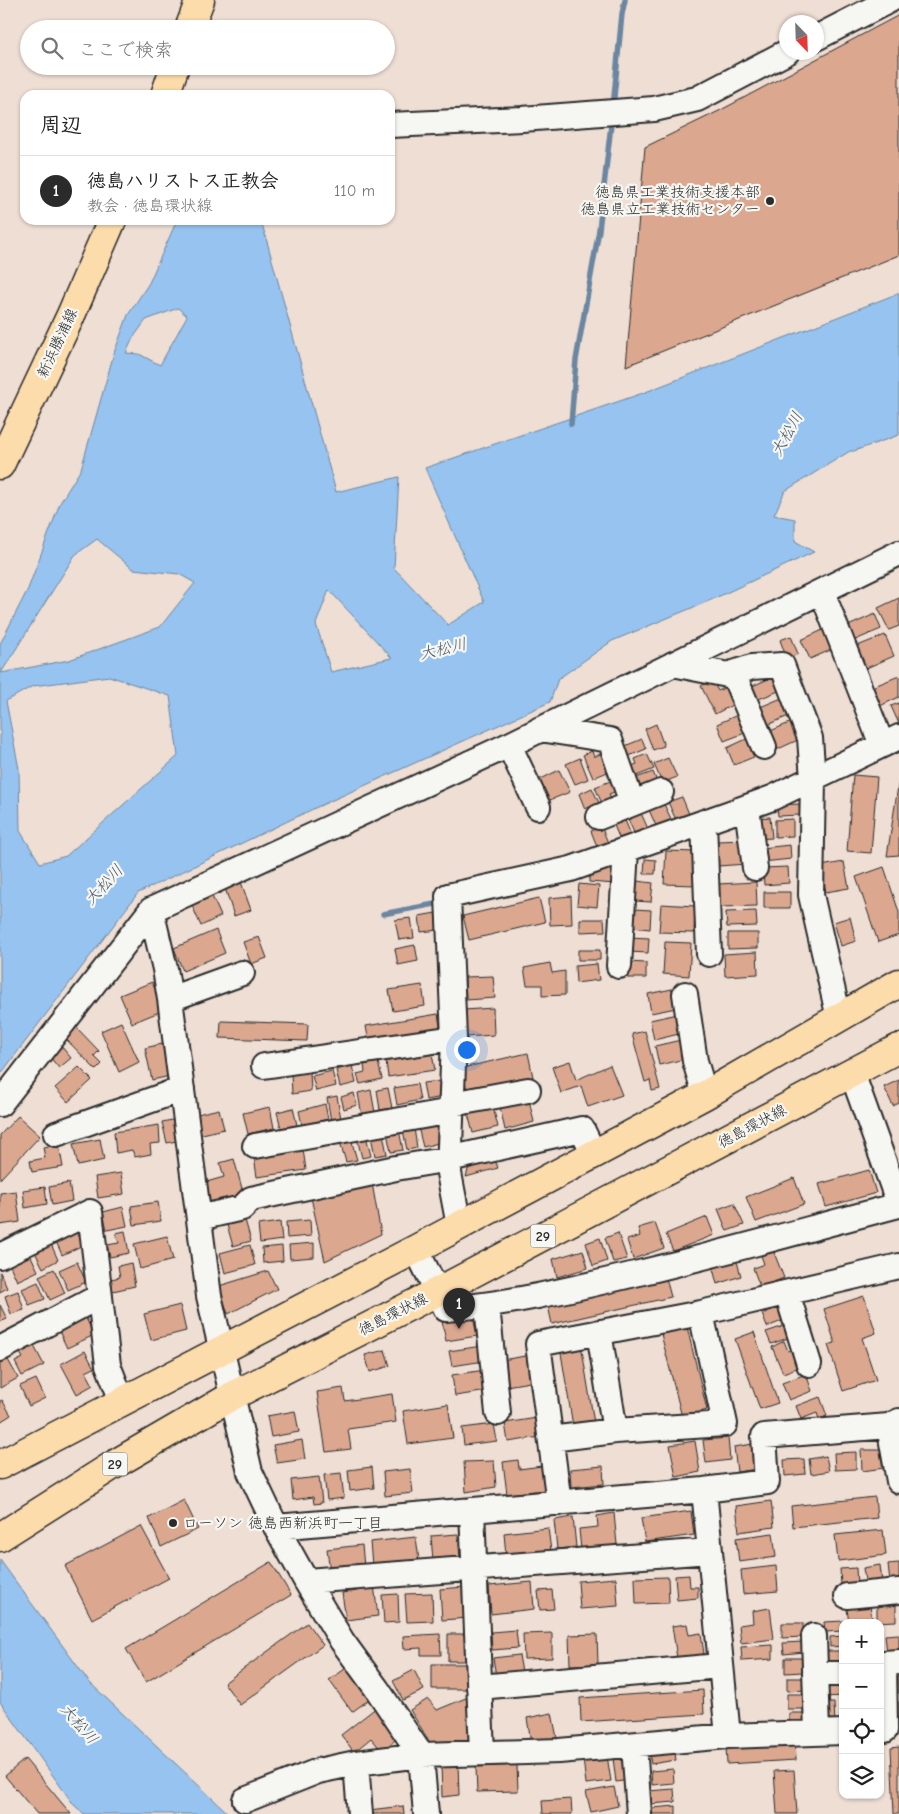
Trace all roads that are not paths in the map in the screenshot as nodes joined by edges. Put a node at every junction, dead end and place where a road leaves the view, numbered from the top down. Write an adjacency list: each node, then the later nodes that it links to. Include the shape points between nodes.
1 (200, 0): 3 (main road)
2 (890, 0): 4 (street)
3 (192, 20)
4 (824, 34)
5 (779, 57): 8 (street, via 697,99 654,109)
6 (172, 75): 7 (main road)
7 (167, 90)
8 (395, 125)
9 (110, 225): 10 (main road, 新浜勝浦線)
10 (0, 465)
11 (899, 553): 12 (street)
12 (822, 592): 13 (street); 17 (street)
13 (736, 633): 14 (street); 15 (street, via 752,654)
14 (673, 664): 15 (street, via 728,675); 16 (street)
15 (742, 670): 19 (street); 20 (street, via 782,665 810,738)
16 (540, 729): 18 (street); 22 (street, via 610,740)
17 (891, 741): 20 (street)
18 (509, 744): 23 (street); 29 (street)
19 (764, 747)
20 (812, 779): 24 (street); 36 (street, via 811,895)
21 (661, 792): 22 (street)
22 (632, 803): 25 (street)
23 (538, 807)
24 (747, 807): 26 (street); 28 (street)
25 (599, 817)
26 (704, 822): 27 (street); 30 (street)
27 (626, 850): 31 (street); 37 (street, via 571,869 448,896)
28 (755, 868)
29 (151, 910): 35 (street); 44 (street)
30 (708, 954)
31 (619, 966)
32 (242, 973): 35 (street)
33 (899, 983): 36 (main road)
34 (685, 994): 43 (street, via 695,1061)
35 (170, 999): 41 (street)
36 (839, 1018): 43 (main road)
37 (454, 1038): 39 (street); 45 (street)
38 (899, 1048): 40 (main road, 徳島環状線 / 29)
39 (263, 1066)
40 (852, 1073): 50 (street); 56 (main road, 徳島環状線 / 29)
41 (182, 1089): 46 (street); 51 (street)
42 (528, 1090): 45 (street)
43 (705, 1095): 48 (main road)
44 (0, 1104)
45 (452, 1108): 47 (street); 49 (street)
46 (56, 1134)
47 (255, 1146)
48 (594, 1154): 49 (street, via 582,1129); 52 (main road)
49 (450, 1159): 51 (street, via 251,1199 242,1208); 52 (street, via 449,1173)
50 (899, 1204): 59 (street, via 698,1259 548,1295)
51 (199, 1218): 63 (street, via 209,1296)
52 (459, 1226): 53 (main road)
53 (416, 1249): 56 (street); 63 (main road)
54 (0, 1256): 58 (street, via 90,1212)
55 (899, 1266): 57 (street)
56 (437, 1292): 59 (street, via 446,1309); 65 (main road, 徳島環状線 / 29)
57 (787, 1293): 60 (street); 64 (street)
58 (100, 1296): 62 (street); 66 (street, via 108,1365)
59 (487, 1306): 67 (street)
60 (701, 1313): 61 (street); 69 (street, via 725,1424)
61 (599, 1332): 69 (street); 70 (street, via 538,1344)
62 (0, 1349)
63 (221, 1351): 65 (street); 66 (main road)
64 (809, 1364)
65 (232, 1396): 76 (street, via 250,1472); 77 (main road, 徳島環状線 / 29, via 115,1464)
66 (122, 1401): 71 (main road)
67 (498, 1413)
68 (894, 1424): 72 (street); 73 (street, via 764,1436 767,1482)
69 (615, 1431): 70 (street)
70 (551, 1439): 74 (street)
71 (0, 1465)
72 (899, 1481)
73 (704, 1490): 74 (street); 78 (street)
74 (559, 1503): 75 (street)
75 (472, 1510): 76 (street); 79 (street)
76 (276, 1526): 80 (street)
77 (0, 1537)
78 (710, 1551): 79 (street); 85 (street)
79 (474, 1569): 80 (street); 88 (street)
80 (306, 1581): 95 (street, via 342,1641)
81 (899, 1591): 82 (street)
82 (847, 1596)
83 (814, 1636): 86 (street)
84 (899, 1662): 89 (street, via 884,1663)
85 (720, 1666): 88 (street); 92 (street)
86 (815, 1674): 87 (street); 91 (street)
87 (839, 1674)
88 (479, 1687): 94 (street)
89 (888, 1730)
90 (839, 1732): 91 (street)
91 (817, 1733): 92 (street)
92 (728, 1736): 93 (street)
93 (634, 1745): 94 (street); 100 (street)
94 (482, 1753): 95 (street)
95 (421, 1755): 96 (street); 99 (street)
96 (356, 1763): 97 (street, via 318,1771); 98 (street)
97 (245, 1800)
98 (360, 1814)
99 (426, 1814)
100 (639, 1814)

